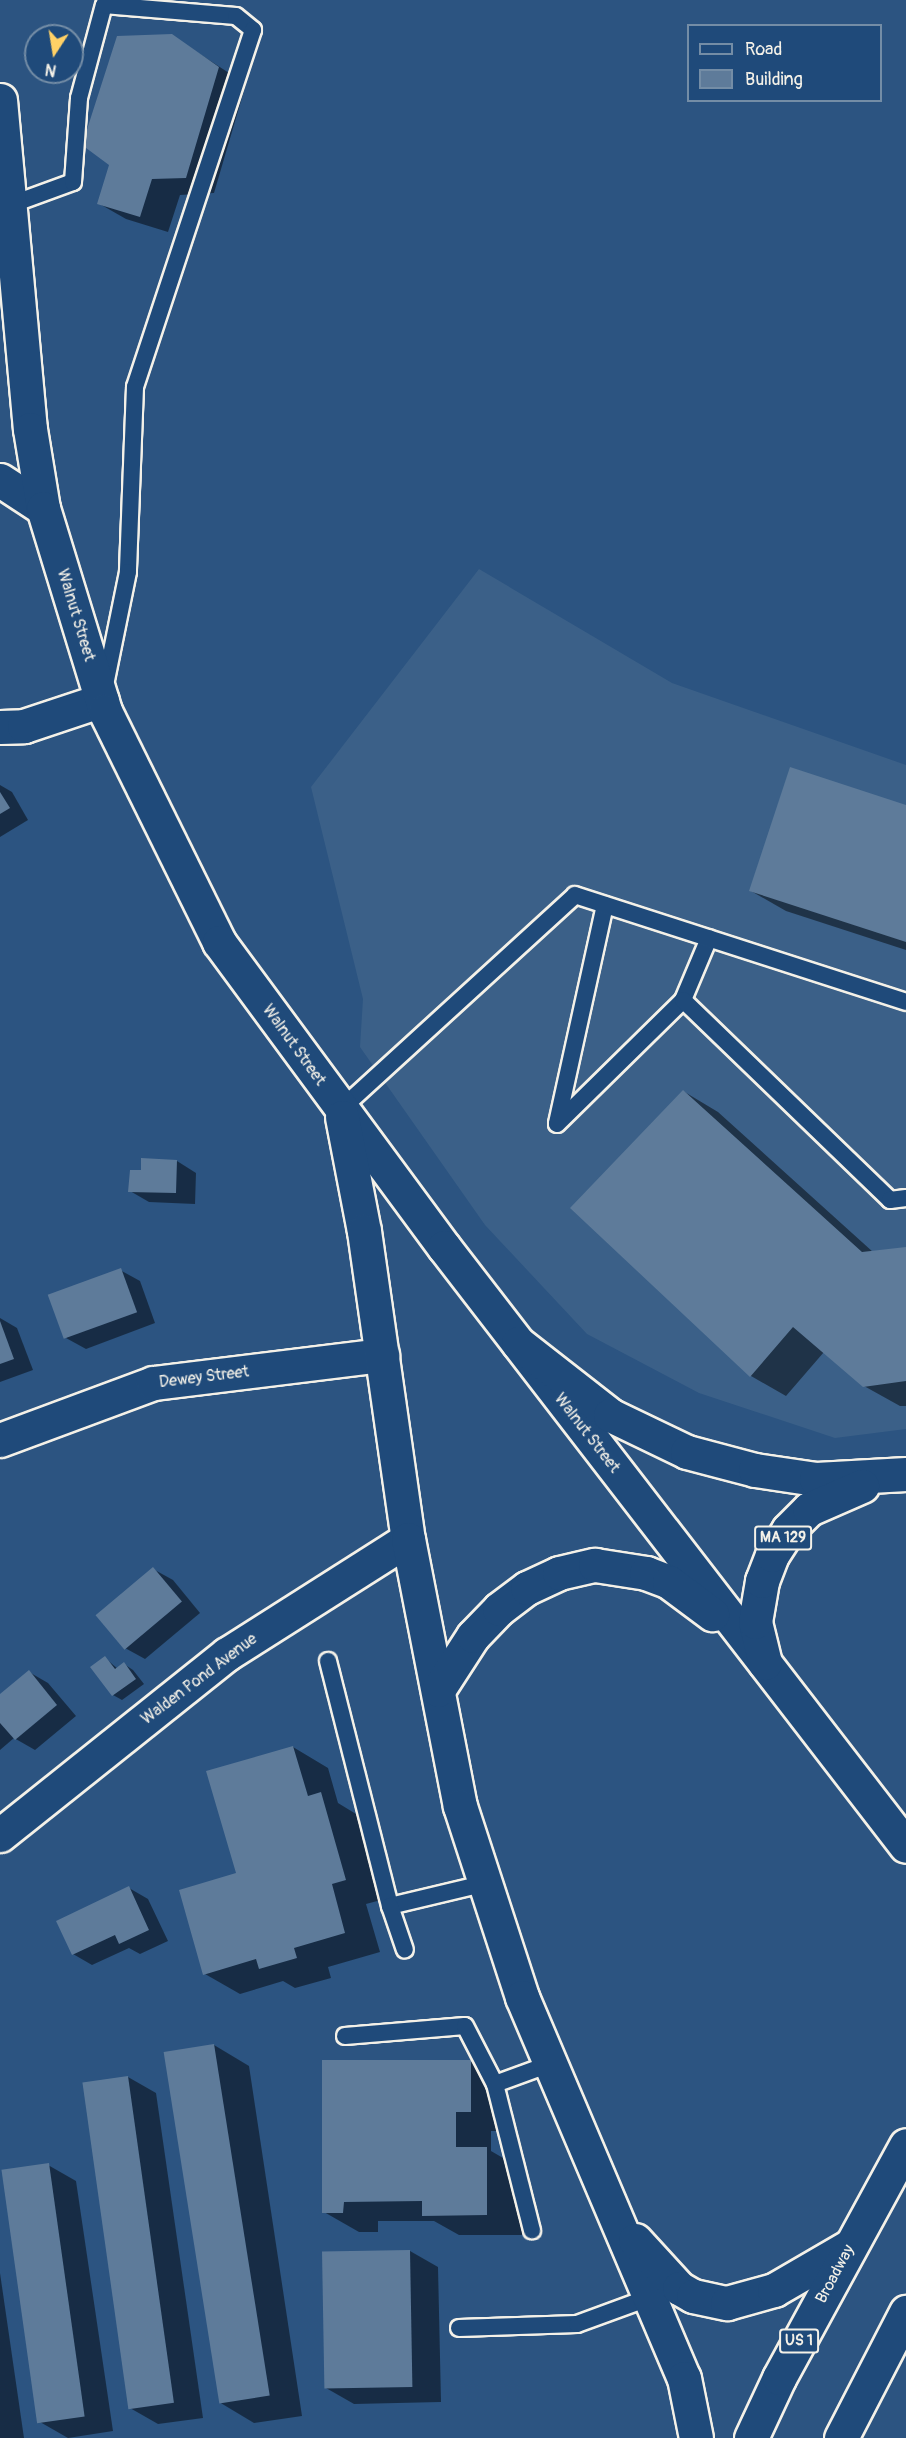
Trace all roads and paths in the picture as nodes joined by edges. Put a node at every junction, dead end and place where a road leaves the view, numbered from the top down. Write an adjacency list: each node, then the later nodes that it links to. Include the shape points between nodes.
1 (0, 100): 2 (main road, Walnut Street)
2 (10, 205): 4 (main road, Walnut Street, via 30,429); 5 (lane, via 73,182 79,98 104,5 236,16 253,30 135,387 128,572)
3 (0, 480): 4 (main road)
4 (43, 508): 5 (main road, Walnut Street)
5 (102, 700): 6 (main road, via 24,726); 11 (main road, Walnut Street, via 219,942)
6 (0, 727)
7 (604, 905): 8 (lane); 9 (lane, via 557,1124); 11 (lane, via 574,895)
8 (709, 938): 9 (lane); 10 (lane)
9 (683, 1000): 12 (lane, via 890,1200)
10 (906, 1002)
11 (341, 1109): 13 (main road, Walnut Street); 14 (main road)
12 (906, 1198)
13 (518, 1343): 16 (main road, via 610,1415 687,1452 755,1470 816,1479); 19 (main road, Walnut Street)
14 (382, 1355): 15 (main road, Dewey Street, via 153,1383); 17 (main road)
15 (0, 1440)
16 (901, 1475): 19 (main road, MA 129, via 828,1498 809,1509 788,1530 772,1555 759,1598 756,1635)
17 (408, 1539): 20 (main road); 21 (main road, Walden Pond Avenue, via 227,1654)
18 (328, 1660): 24 (lane)
19 (765, 1663): 20 (main road, via 699,1602 669,1582 638,1570 595,1565 559,1573 527,1588 499,1609 473,1636); 22 (main road, Walnut Street / MA 129)
20 (438, 1690): 23 (main road, via 460,1806)
21 (0, 1835)
22 (906, 1846)
23 (482, 1884): 24 (lane); 27 (main road)
24 (390, 1906): 25 (lane)
25 (405, 1950)
26 (345, 2036): 28 (lane, via 465,2026)
27 (550, 2064): 28 (lane); 30 (main road)
28 (495, 2084): 31 (lane)
29 (906, 2145): 32 (main road, Broadway / US 1)
30 (616, 2215): 32 (main road, via 665,2277 693,2296 720,2302 745,2301 766,2294); 33 (main road)
31 (532, 2230)
32 (850, 2246): 37 (main road, Broadway / US 1)
33 (648, 2298): 35 (lane, via 577,2324); 36 (main road, via 684,2378)
34 (906, 2312): 38 (main road)
35 (459, 2328)
36 (696, 2438)
37 (751, 2438)
38 (841, 2438)

